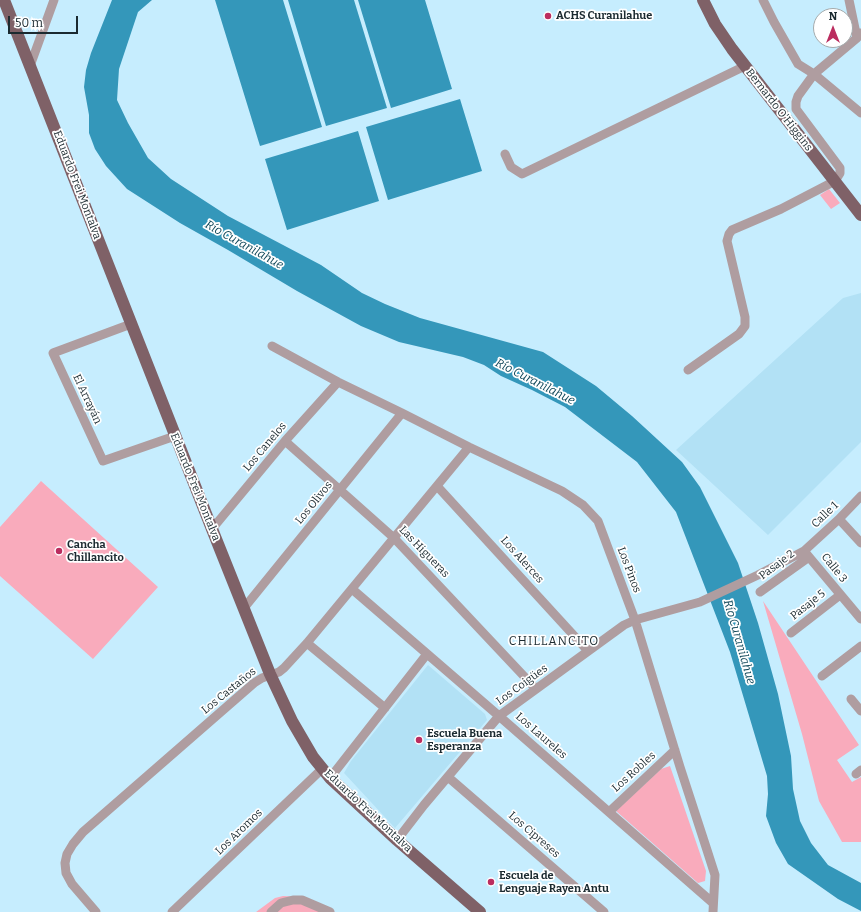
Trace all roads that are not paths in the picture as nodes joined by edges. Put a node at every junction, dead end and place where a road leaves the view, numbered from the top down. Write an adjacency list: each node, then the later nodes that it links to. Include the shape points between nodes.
1 (4, 0): 7 (main road, Eduardo Frei Montalva)
2 (54, 0): 7 (street)
3 (703, 0): 8 (main road, Bernardo O'Higgins, via 715,24)
4 (763, 0): 9 (street, via 798,64)
5 (849, 0): 6 (street)
6 (859, 35): 9 (street)
7 (30, 66): 14 (main road, Eduardo Frei Montalva)
8 (745, 66): 11 (street, via 522,174 511,167); 12 (main road, Bernardo O'Higgins)
9 (814, 74): 10 (street); 12 (street, via 797,98 796,108 840,168)
10 (861, 113)
11 (505, 154)
12 (835, 181): 13 (main road, Bernardo O'Higgins); 16 (street, via 781,209 732,230 727,241 745,326 739,334)
13 (861, 215)
14 (131, 324): 19 (main road, Eduardo Frei Montalva); 19 (street, El Arrayán, via 53,353 102,461)
15 (272, 346): 17 (street, Los Pinos)
16 (688, 370)
17 (338, 382): 18 (street, Los Pinos); 20 (street, Los Canelos)
18 (402, 413): 21 (street, Los Pinos); 23 (street, Los Olivos)
19 (175, 436): 26 (main road, Eduardo Frei Montalva)
20 (285, 441): 23 (street, Las Higueras); 26 (street, Los Canelos)
21 (469, 447): 22 (street, Los Castaños); 35 (street, Los Pinos, via 562,491 583,505 598,521)
22 (437, 486): 27 (street, Los Castaños); 39 (street, Los Alerces)
23 (340, 489): 27 (street, Las Higueras); 33 (street, Los Olivos)
24 (861, 496): 25 (street, Calle 1)
25 (839, 519): 28 (street); 29 (street, Calle 1)
26 (212, 529): 33 (main road, Eduardo Frei Montalva)
27 (394, 538): 30 (street, Los Castaños); 43 (street, Las Higueras)
28 (861, 543)
29 (806, 554): 31 (street, Pasaje 2); 32 (street, Calle 3); 35 (street, Los Coigües, via 700,602)
30 (352, 589): 37 (street, Los Castaños); 40 (street, Los Laureles)
31 (760, 592)
32 (840, 595): 34 (street, Calle 3); 36 (street, Pasaje 5)
33 (244, 608): 41 (main road, Eduardo Frei Montalva)
34 (861, 619)
35 (635, 620): 39 (street, Los Coigües); 48 (street, Los Pinos)
36 (791, 633)
37 (306, 643): 41 (street, Los Castaños, via 284,668); 45 (street)
38 (861, 646): 42 (street)
39 (588, 651): 43 (street, Los Coigües)
40 (427, 654): 45 (street, Los Aromos); 47 (street, Los Laureles)
41 (270, 674): 49 (main road, Eduardo Frei Montalva, via 301,739); 54 (street, Los Castaños, via 254,683 83,832 73,844 65,862 66,873)
42 (822, 676)
43 (536, 689): 47 (street, Los Coigües)
44 (851, 699): 46 (street)
45 (385, 708): 49 (street, Los Aromos)
46 (861, 711)
47 (499, 716): 50 (street, Los Coigües); 51 (street, Los Laureles)
48 (675, 750): 51 (street, Los Robles); 53 (street, Los Pinos, via 714,875)
49 (326, 773): 52 (main road, Eduardo Frei Montalva); 55 (street, Los Aromos)
50 (448, 777): 52 (street, Los Coigües); 59 (street, Los Cipreses)
51 (608, 812): 53 (street, Los Laureles)
52 (397, 840): 58 (main road, Eduardo Frei Montalva)
53 (713, 908)
54 (96, 912)
55 (172, 912)
56 (271, 912): 57 (street, via 281,903 293,900 302,900)
57 (330, 912)
58 (480, 912)
59 (604, 912)

